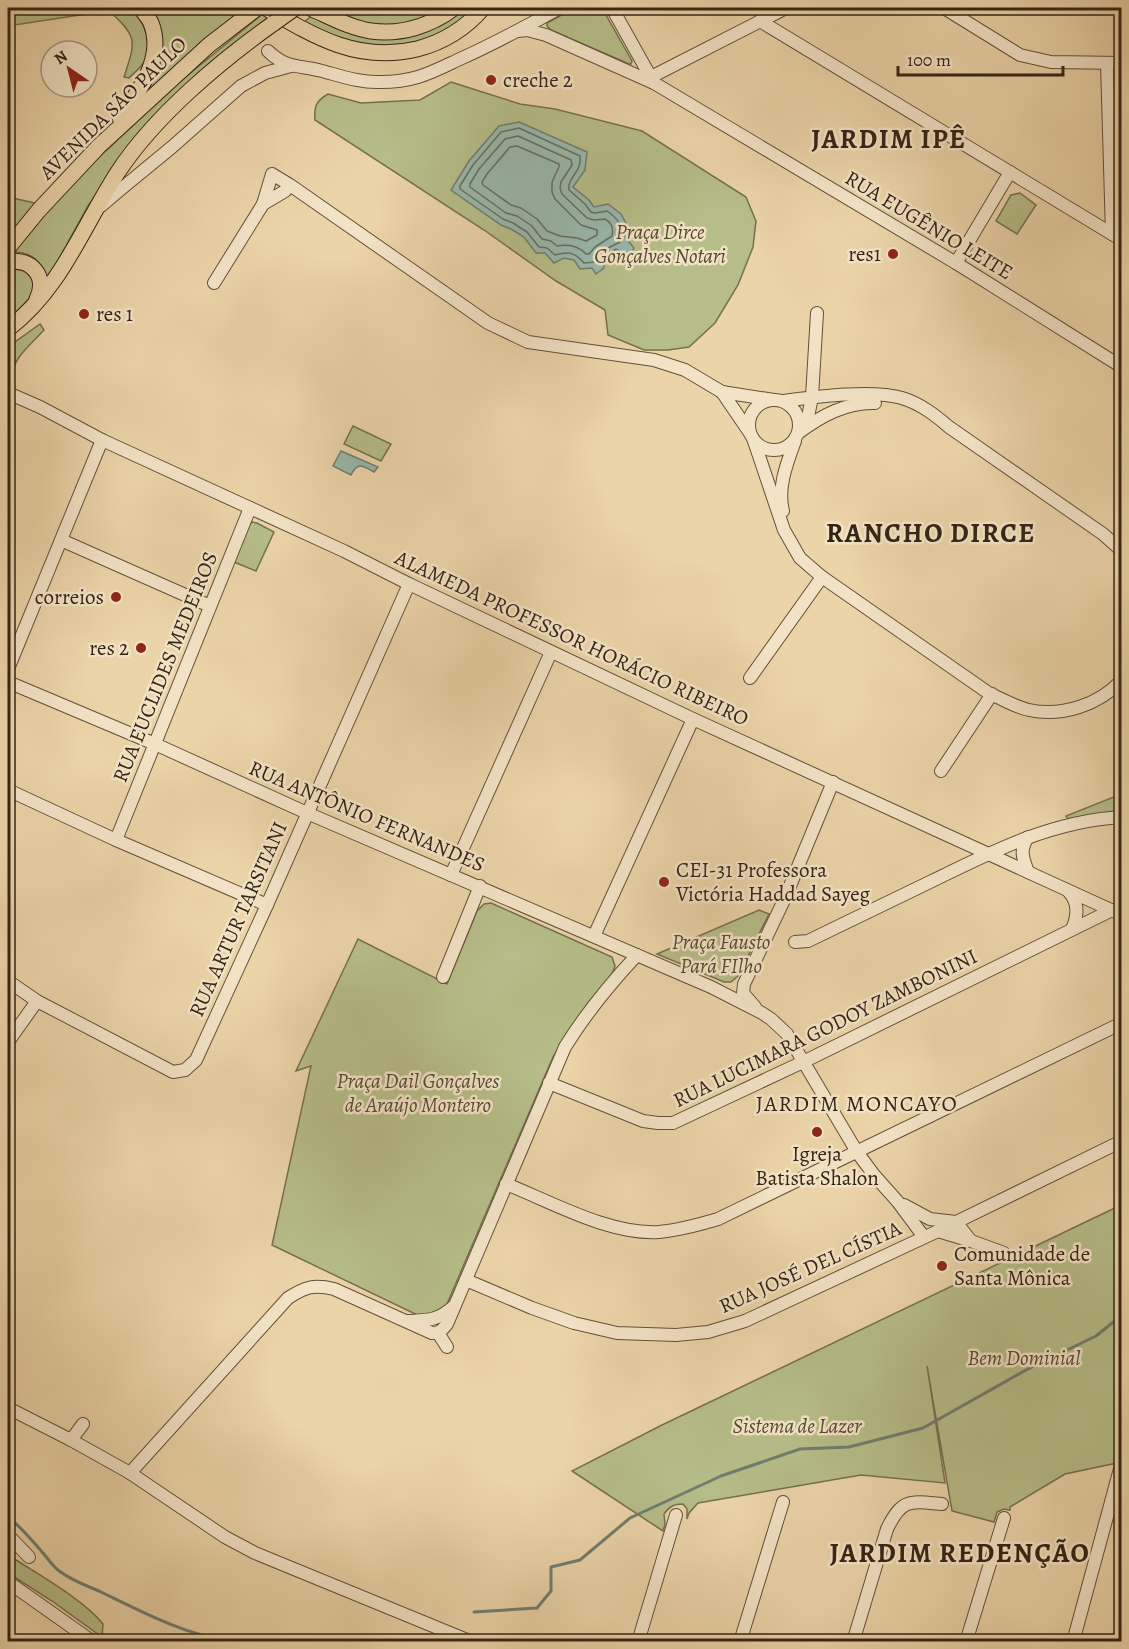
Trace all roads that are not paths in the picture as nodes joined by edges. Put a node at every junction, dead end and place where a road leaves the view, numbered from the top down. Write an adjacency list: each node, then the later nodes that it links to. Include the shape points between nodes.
1 (141, 8): 20 (main road, via 151,24 155,43 151,66 142,87)
2 (295, 8): 11 (main road, AVENIDA SÃO PAULO, bridge)
3 (310, 8): 4 (main road, via 371,31 387,31 425,25)
4 (454, 8)
5 (483, 8): 11 (main road, via 443,40 400,53 379,54 327,41)
6 (560, 8): 13 (street)
7 (612, 8): 19 (street)
8 (786, 8): 12 (street)
9 (945, 8): 15 (street, via 1020,55 1051,62)
10 (253, 10): 20 (main road, AVENIDA SÃO PAULO)
11 (271, 18): 14 (street); 24 (main road, AVENIDA SÃO PAULO, via 166,115 119,171)
12 (760, 21): 19 (street); 21 (street)
13 (518, 31): 17 (street, via 430,74 403,81 362,81); 19 (street, RUA EUGÊNIO LEITE, via 546,35)
14 (268, 51): 17 (street); 18 (street)
15 (1107, 63): 16 (street); 25 (street)
16 (1122, 63)
17 (291, 66): 18 (street)
18 (265, 73): 24 (street, via 229,95)
19 (652, 81): 28 (street, RUA EUGÊNIO LEITE)
20 (99, 146): 26 (main road, AVENIDA SÃO PAULO)
21 (1010, 172): 25 (street); 28 (street)
22 (290, 185): 23 (street); 23 (street, via 272,174); 34 (street, via 488,323 528,342 654,360 685,369)
23 (262, 204): 29 (street)
24 (93, 216): 31 (main road, AVENIDA SÃO PAULO, via 62,270)
25 (1117, 237)
26 (8, 248)
27 (8, 262): 31 (main road, via 29,265 42,285)
28 (956, 263): 33 (street, RUA EUGÊNIO LEITE)
29 (214, 283)
30 (817, 313): 36 (street)
31 (22, 318): 32 (main road, AVENIDA SÃO PAULO)
32 (8, 328)
33 (1122, 368)
34 (722, 392): 37 (street); 40 (street)
35 (8, 393): 41 (street, ALAMEDA PROFESSOR HORÁCIO RIBEIRO)
36 (812, 397): 37 (street); 38 (street, via 900,398 933,413); 39 (street)
37 (778, 400): 39 (street, via 797,414); 40 (street, via 765,401 752,412)
38 (949, 427): 39 (street, via 901,406 865,402 830,412); 44 (street)
39 (800, 433): 40 (street, via 785,448 772,451); 45 (street, via 782,484 781,505)
40 (752, 438): 45 (street, via 784,530)
41 (102, 440): 42 (street, ALAMEDA PROFESSOR HORÁCIO RIBEIRO); 43 (street)
42 (250, 508): 47 (street, ALAMEDA PROFESSOR HORÁCIO RIBEIRO); 48 (street, RUA EUCLIDES MEDEIROS)
43 (61, 540): 48 (street); 50 (street)
44 (1122, 551)
45 (800, 558): 46 (street)
46 (822, 578): 51 (street); 54 (street)
47 (409, 584): 49 (street, ALAMEDA PROFESSOR HORÁCIO RIBEIRO); 60 (street, RUA ARTUR TARSITANI)
48 (210, 606): 56 (street, RUA EUCLIDES MEDEIROS)
49 (551, 652): 55 (street, ALAMEDA PROFESSOR HORÁCIO RIBEIRO); 66 (street)
50 (8, 669)
51 (750, 678)
52 (1122, 680): 54 (street, via 1086,706 1054,712 1028,710)
53 (8, 682): 56 (street, RUA ANTÔNIO FERNANDES)
54 (992, 694): 57 (street)
55 (693, 719): 58 (street, ALAMEDA PROFESSOR HORÁCIO RIBEIRO); 72 (street)
56 (155, 744): 60 (street, RUA ANTÔNIO FERNANDES); 63 (street, RUA EUCLIDES MEDEIROS)
57 (941, 771)
58 (833, 782): 64 (street, ALAMEDA PROFESSOR HORÁCIO RIBEIRO); 77 (street, via 786,898)
59 (8, 790): 63 (street)
60 (307, 813): 66 (street, RUA ANTÔNIO FERNANDES); 69 (street, RUA ARTUR TARSITANI)
61 (1122, 817): 62 (street, via 1088,819)
62 (1028, 837): 64 (street); 65 (street, via 1022,852)
63 (116, 840): 69 (street)
64 (988, 854): 65 (street, ALAMEDA PROFESSOR HORÁCIO RIBEIRO); 73 (street, via 808,941)
65 (1028, 872): 68 (street, ALAMEDA PROFESSOR HORÁCIO RIBEIRO)
66 (452, 874): 67 (street, RUA ANTÔNIO FERNANDES)
67 (480, 886): 72 (street, RUA ANTÔNIO FERNANDES); 75 (street)
68 (1069, 891): 70 (street, ALAMEDA PROFESSOR HORÁCIO RIBEIRO); 71 (street, via 1076,904)
69 (267, 905): 79 (street, RUA ARTUR TARSITANI, via 196,1060 185,1070 173,1072)
70 (1117, 913): 71 (street, RUA LUCIMARA GODOY ZAMBONINI)
71 (1072, 929): 83 (street, RUA LUCIMARA GODOY ZAMBONINI)
72 (594, 936): 74 (street, RUA ANTÔNIO FERNANDES)
73 (795, 942)
74 (637, 955): 78 (street, RUA ANTÔNIO FERNANDES); 84 (street, via 582,1019)
75 (443, 977)
76 (8, 981): 79 (street)
77 (744, 984): 78 (street, RUA ANTÔNIO FERNANDES, via 734,989); 80 (street, RUA ANTÔNIO FERNANDES, via 743,993)
78 (711, 987): 80 (street, RUA ANTÔNIO FERNANDES)
79 (37, 1000): 82 (street)
80 (762, 1013): 83 (street, RUA ANTÔNIO FERNANDES, via 787,1034)
81 (1122, 1023): 86 (street)
82 (8, 1042)
83 (803, 1062): 84 (street, RUA LUCIMARA GODOY ZAMBONINI, via 673,1123 643,1121); 86 (street, RUA ANTÔNIO FERNANDES)
84 (549, 1083): 87 (street)
85 (1122, 1141): 89 (street, RUA JOSÉ DEL CÍSTIA)
86 (857, 1152): 87 (street, via 718,1219 657,1232 596,1221); 88 (street, RUA ANTÔNIO FERNANDES)
87 (506, 1184): 95 (street)
88 (898, 1202): 90 (street, RUA ANTÔNIO FERNANDES, via 930,1219); 92 (street, RUA ANTÔNIO FERNANDES)
89 (972, 1214): 90 (street, RUA JOSÉ DEL CÍSTIA); 93 (street, via 968,1226)
90 (956, 1222): 91 (street, RUA JOSÉ DEL CÍSTIA); 93 (street)
91 (938, 1231): 92 (street, RUA JOSÉ DEL CÍSTIA); 93 (street)
92 (924, 1237): 95 (street, RUA JOSÉ DEL CÍSTIA, via 745,1322 708,1332 617,1333 574,1323)
93 (971, 1240): 94 (street)
94 (1004, 1253)
95 (466, 1280): 96 (street)
96 (454, 1306): 97 (street, via 432,1320); 98 (street)
97 (403, 1321): 98 (street, via 432,1334); 104 (street, via 334,1289 304,1288 288,1298)
98 (440, 1331): 99 (street)
99 (450, 1343)
100 (8, 1408): 102 (street)
101 (83, 1424): 102 (street)
102 (71, 1440): 104 (street)
103 (1121, 1465): 118 (street)
104 (130, 1473): 113 (street, via 255,1553)
105 (783, 1502): 115 (street)
106 (942, 1504): 116 (street, via 911,1503 895,1513)
107 (675, 1515): 114 (street)
108 (1004, 1518): 117 (street)
109 (8, 1535): 110 (street)
110 (29, 1557)
111 (8, 1582): 112 (street)
112 (93, 1641)
113 (472, 1641)
114 (638, 1641)
115 (740, 1641)
116 (853, 1641)
117 (966, 1641)
118 (1073, 1641)

